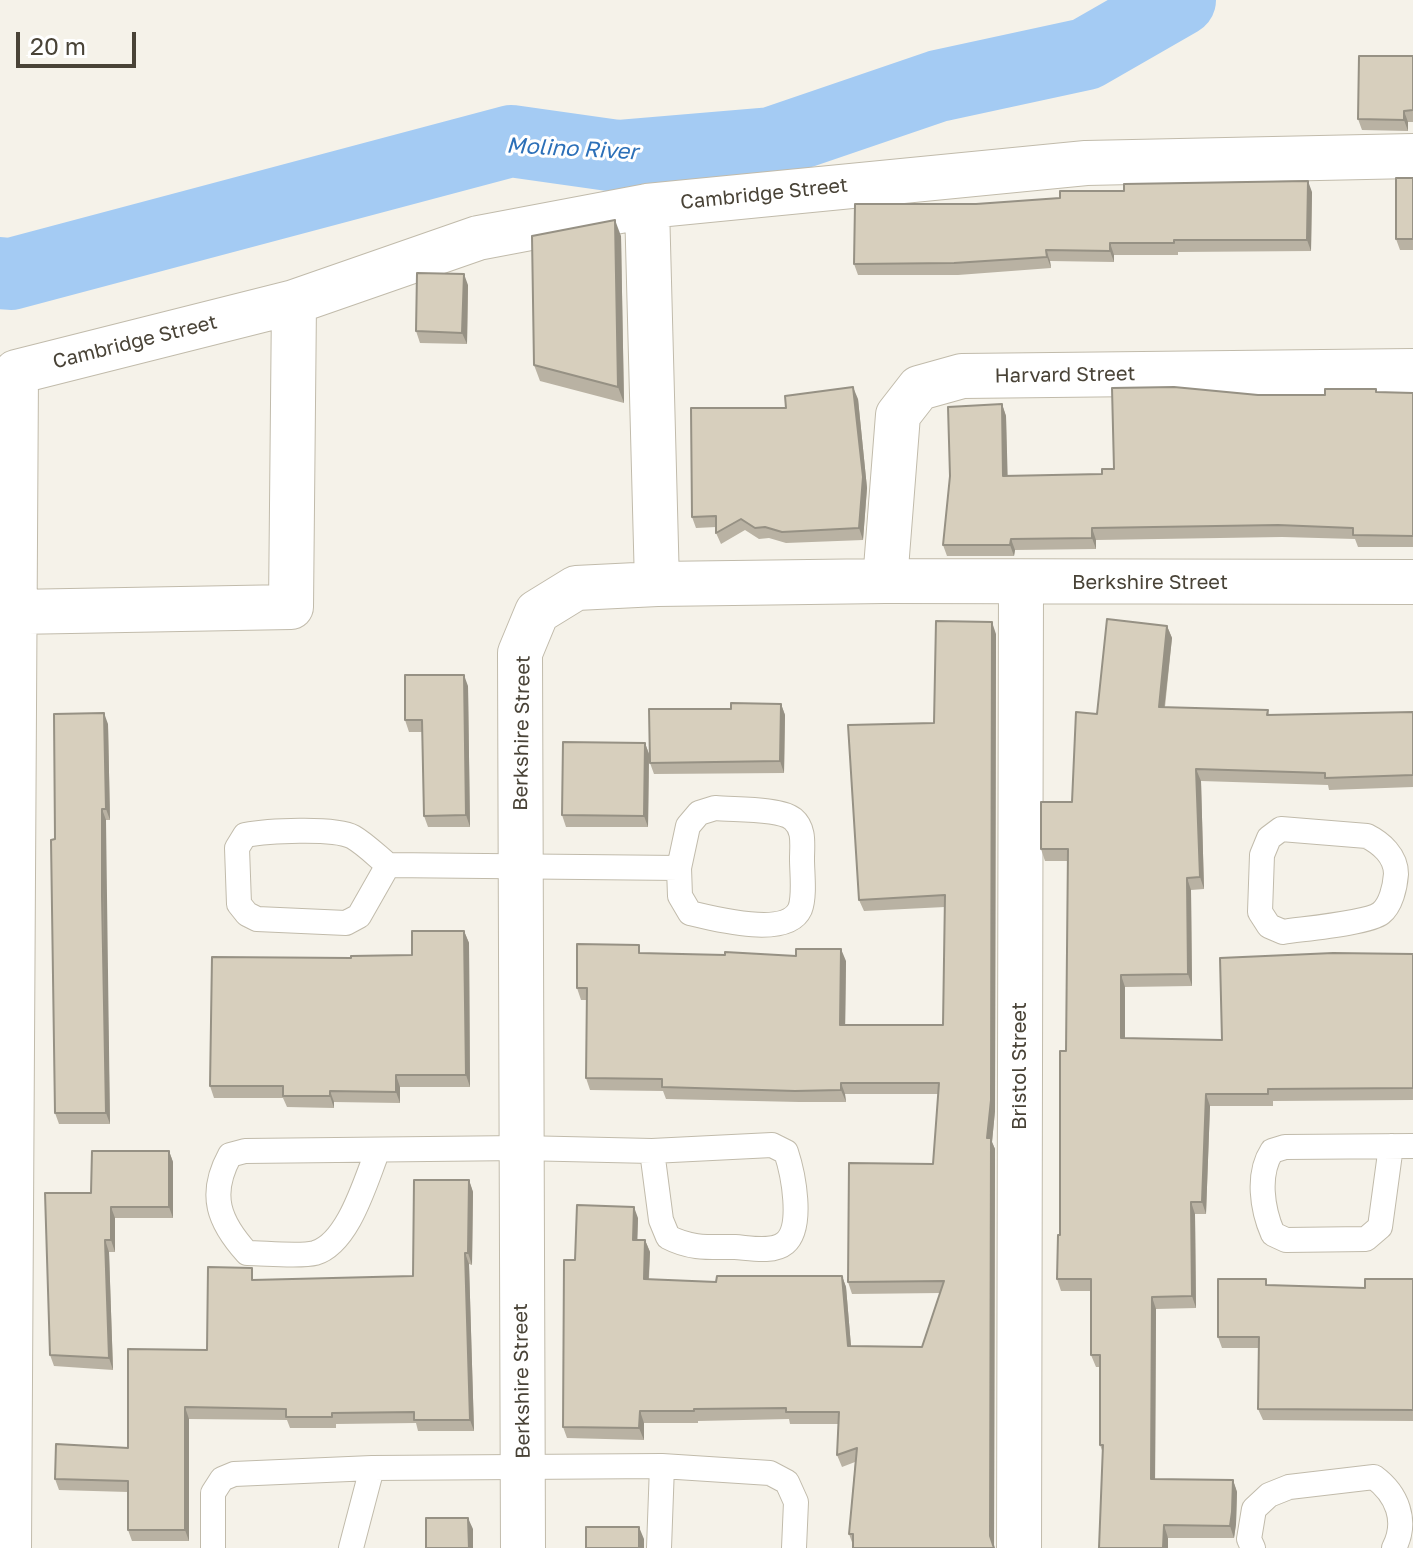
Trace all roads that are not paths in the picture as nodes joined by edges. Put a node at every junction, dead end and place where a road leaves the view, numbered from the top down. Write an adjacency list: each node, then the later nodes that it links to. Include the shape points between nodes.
1 (1413, 156): 2 (street, Cambridge Street, via 1086,163)
2 (647, 206): 3 (street, Cambridge Street, via 478,238); 8 (street)
3 (294, 302): 9 (street, Cambridge Street, via 16,372); 9 (street, via 291,607)
4 (1413, 371): 5 (street, Harvard Street, via 962,376 919,388 898,415)
5 (885, 581): 7 (street, Berkshire Street); 8 (street, Berkshire Street)
6 (1413, 582): 7 (street, Berkshire Street)
7 (1021, 583): 28 (street, Bristol Street)
8 (657, 584): 11 (street, Berkshire Street, via 576,588 537,612 520,653)
9 (15, 612): 22 (street, Cambridge Street)
10 (388, 865): 10 (lane, via 352,836 338,832 245,835 237,848 239,904 257,919 346,923 359,916); 11 (lane)
11 (520, 866): 12 (lane); 15 (street, Berkshire Street)
12 (679, 868): 12 (lane, via 680,896 690,913 773,926 790,921 801,907 803,835 785,814 715,808 699,813 688,826)
13 (1405, 871): 13 (lane, via 1390,903 1373,918 1283,932 1269,926 1260,912 1262,855 1269,838 1281,829 1367,836)
14 (1402, 1146): 14 (lane, via 1380,1227 1366,1239 1286,1240 1273,1234 1265,1216 1263,1164 1272,1151)
15 (520, 1148): 16 (lane); 17 (lane); 19 (street, Berkshire Street)
16 (378, 1150): 16 (lane, via 230,1155 221,1171 219,1214 247,1253 315,1253 334,1242 348,1223)
17 (652, 1151): 17 (lane, via 668,1237 686,1246 772,1248 786,1242 796,1223 786,1152 772,1145)
18 (662, 1466): 19 (lane); 26 (lane); 27 (lane, via 770,1473 787,1482 796,1502)
19 (523, 1467): 20 (lane); 25 (street, Berkshire Street)
20 (372, 1468): 23 (lane, via 234,1474 222,1479 213,1493); 24 (lane)
21 (1407, 1512): 29 (lane, via 1374,1477 1289,1487 1254,1509 1249,1539); 30 (lane)
22 (9, 1548)
23 (213, 1548)
24 (351, 1548)
25 (523, 1548)
26 (659, 1548)
27 (794, 1548)
28 (1019, 1548)
29 (1253, 1548)
30 (1394, 1548)

